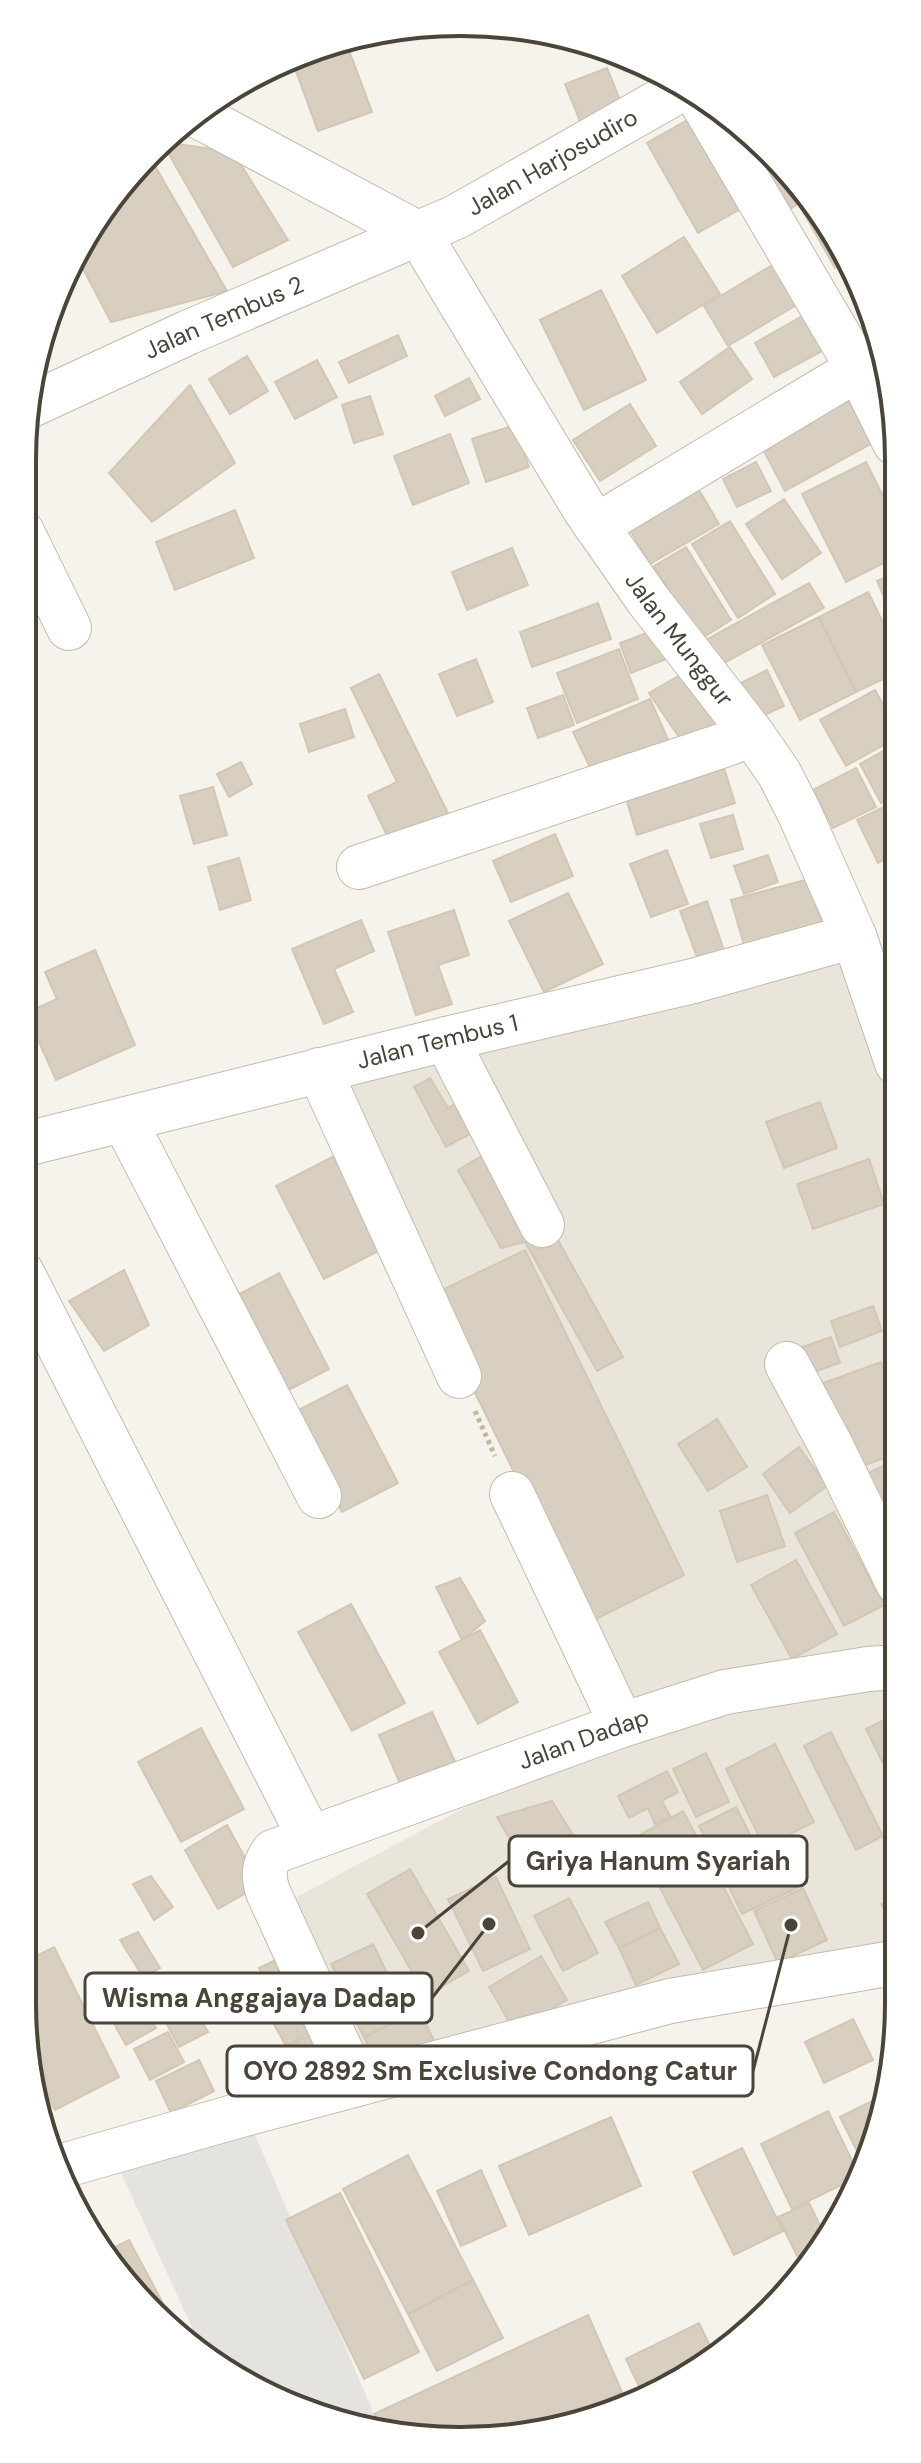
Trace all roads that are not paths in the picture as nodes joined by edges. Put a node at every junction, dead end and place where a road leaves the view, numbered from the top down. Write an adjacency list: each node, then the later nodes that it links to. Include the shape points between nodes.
1 (674, 93): 4 (street, Jalan Harjosudiro)
2 (207, 121): 4 (street)
3 (715, 121): 5 (street)
4 (419, 234): 7 (street, Jalan Tembus 2); 8 (street, Jalan Munggur)
5 (870, 362): 6 (street); 8 (street)
6 (879, 391)
7 (41, 401)
8 (596, 526): 11 (street, Jalan Munggur)
9 (36, 561): 10 (street)
10 (69, 628)
11 (752, 734): 12 (street); 13 (street, Jalan Munggur, via 799,812)
12 (359, 867)
13 (854, 936): 14 (street, Jalan Munggur); 15 (street, Jalan Tembus 1, via 693,981)
14 (885, 1028)
15 (446, 1039): 16 (street, Jalan Tembus 1); 19 (street)
16 (319, 1070): 17 (street, Jalan Tembus 1); 22 (street)
17 (124, 1120): 18 (street, Jalan Tembus 1); 24 (street)
18 (36, 1142)
19 (542, 1225)
20 (36, 1302): 28 (street)
21 (787, 1364): 25 (street)
22 (459, 1376)
23 (512, 1494): 27 (street)
24 (319, 1496)
25 (885, 1558)
26 (885, 1668): 27 (street, Jalan Dadap, via 725,1692)
27 (622, 1725): 28 (street, Jalan Dadap)
28 (294, 1843): 30 (street, via 273,1852 264,1865 264,1880)
29 (885, 1964): 30 (street, via 670,2001)
30 (356, 2084): 31 (street)
31 (68, 2165)

